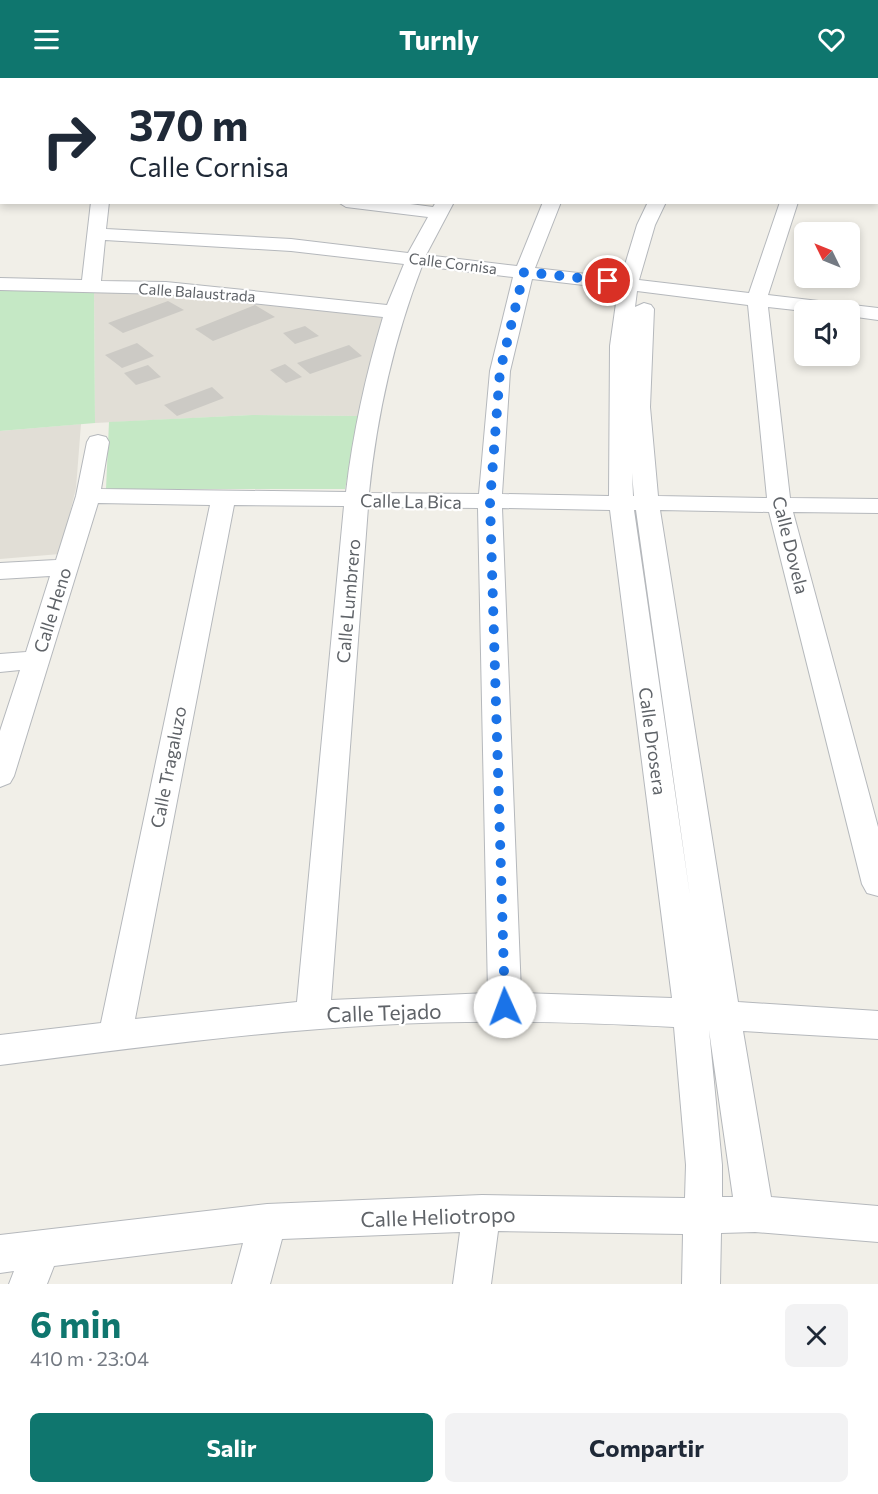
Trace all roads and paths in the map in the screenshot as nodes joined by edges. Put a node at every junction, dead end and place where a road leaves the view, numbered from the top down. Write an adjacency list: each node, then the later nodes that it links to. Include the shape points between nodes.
1 (100, 204): 8 (street)
2 (378, 204): 7 (street)
3 (551, 204): 10 (street)
4 (656, 204): 12 (street, Calle Drosera, via 646,225)
5 (674, 204): 12 (street, Calle Drosera)
6 (788, 204): 14 (street, Calle Dovela)
7 (442, 208): 9 (street, Calle Lumbrero)
8 (98, 234): 9 (street, Calle Cornisa, via 291,245); 13 (street)
9 (415, 259): 10 (street, Calle Cornisa); 15 (street, Calle Lumbrero)
10 (524, 272): 12 (street, Calle Cornisa); 21 (street, via 500,371)
11 (0, 284): 13 (street, Calle Balaustrada)
12 (638, 284): 14 (street, Calle Cornisa); 22 (street, Calle Drosera, via 620,346 619,429)
13 (91, 285): 15 (street, Calle Balaustrada, via 246,295)
14 (757, 299): 16 (street, Calle Cornisa); 23 (street, Calle Dovela)
15 (393, 312): 20 (street, Calle Lumbrero, via 371,401)
16 (878, 313)
17 (98, 442): 18 (street, Calle Heno)
18 (88, 496): 19 (street, Calle La Bica); 25 (street, Calle Heno)
19 (223, 499): 20 (street, Calle La Bica); 36 (street, Calle Tragaluzo)
20 (356, 500): 21 (street, Calle La Bica); 33 (street, Calle Lumbrero)
21 (490, 502): 22 (street, Calle La Bica); 31 (street)
22 (634, 503): 23 (street, Calle La Bica); 32 (street, Calle Drosera); 34 (street, Calle Drosera)
23 (779, 503): 24 (street, Calle La Bica); 30 (street, Calle Dovela)
24 (878, 506)
25 (66, 567): 26 (street); 27 (street, Calle Heno)
26 (0, 572)
27 (37, 660): 28 (street); 29 (street, Calle Heno)
28 (0, 663)
29 (0, 775)
30 (878, 884)
31 (505, 1007): 32 (street, Calle Tejado); 33 (street, Calle Tejado)
32 (690, 1012): 34 (street, Calle Tejado); 40 (street, Calle Drosera, via 704,1165)
33 (313, 1014): 36 (street, Calle Tejado)
34 (724, 1016): 35 (street, Calle Tejado); 39 (street, Calle Drosera)
35 (878, 1024)
36 (115, 1036): 37 (street, Calle Tejado)
37 (0, 1050)
38 (482, 1213): 40 (street, Calle Heliotropo); 41 (street, Calle Heliotropo); 47 (street)
39 (755, 1214): 40 (street, Calle Heliotropo); 42 (street, Calle Heliotropo)
40 (703, 1216): 48 (street, Calle Drosera)
41 (267, 1222): 43 (street, Calle Heliotropo); 46 (street)
42 (878, 1224)
43 (41, 1250): 44 (street, Calle Heliotropo); 45 (street)
44 (0, 1254)
45 (28, 1284)
46 (251, 1284)
47 (472, 1284)
48 (701, 1284)

